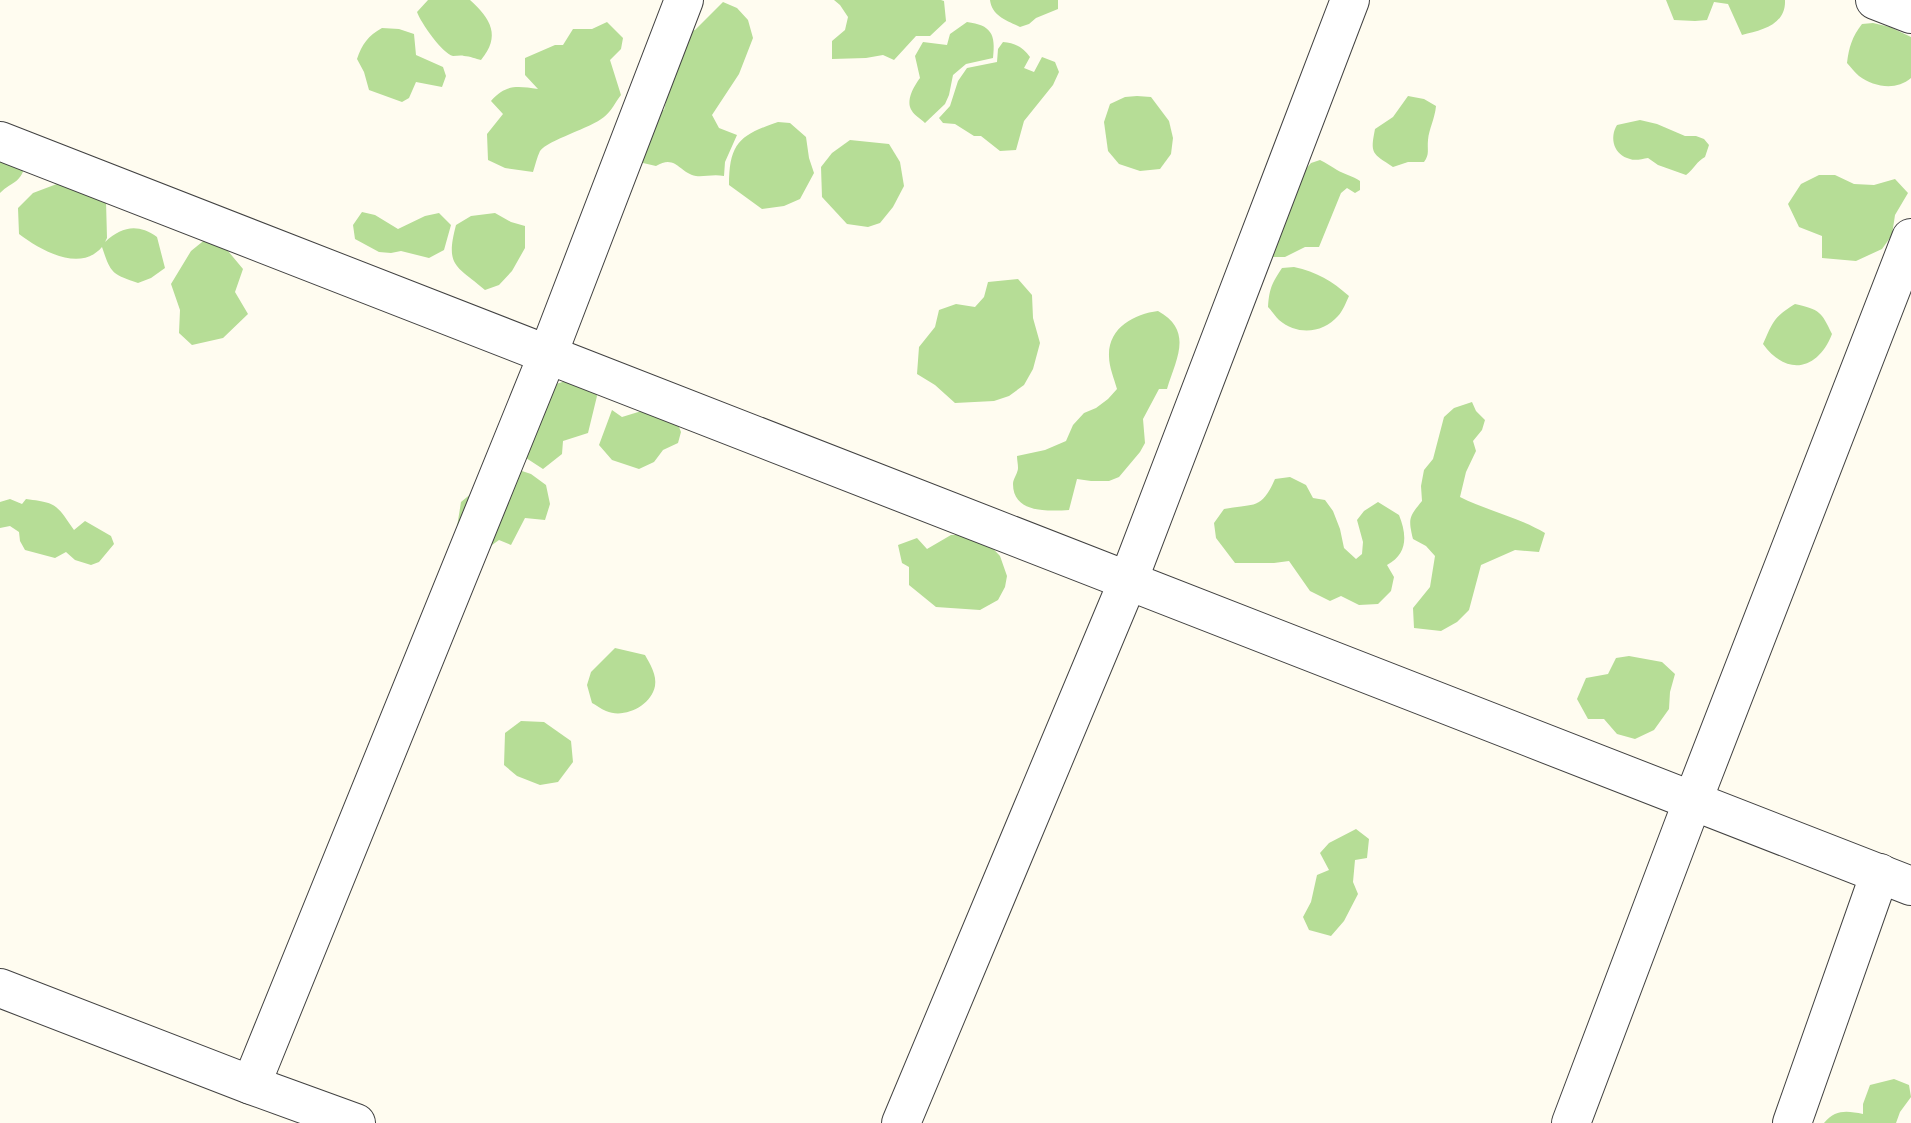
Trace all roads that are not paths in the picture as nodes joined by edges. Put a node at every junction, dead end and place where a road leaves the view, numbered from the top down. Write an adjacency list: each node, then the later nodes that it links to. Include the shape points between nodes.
1 (684, 0): 7 (street)
2 (1350, 0): 8 (street)
3 (1875, 0): 4 (street)
4 (1911, 14)
5 (0, 141): 7 (street)
6 (1911, 238): 9 (street)
7 (548, 354): 8 (street); 12 (street)
8 (1128, 581): 9 (street); 14 (street)
9 (1693, 800): 10 (street); 15 (street)
10 (1895, 879): 16 (street)
11 (0, 988): 12 (street)
12 (251, 1085): 13 (street)
13 (356, 1123)
14 (901, 1123)
15 (1571, 1123)
16 (1792, 1123)

